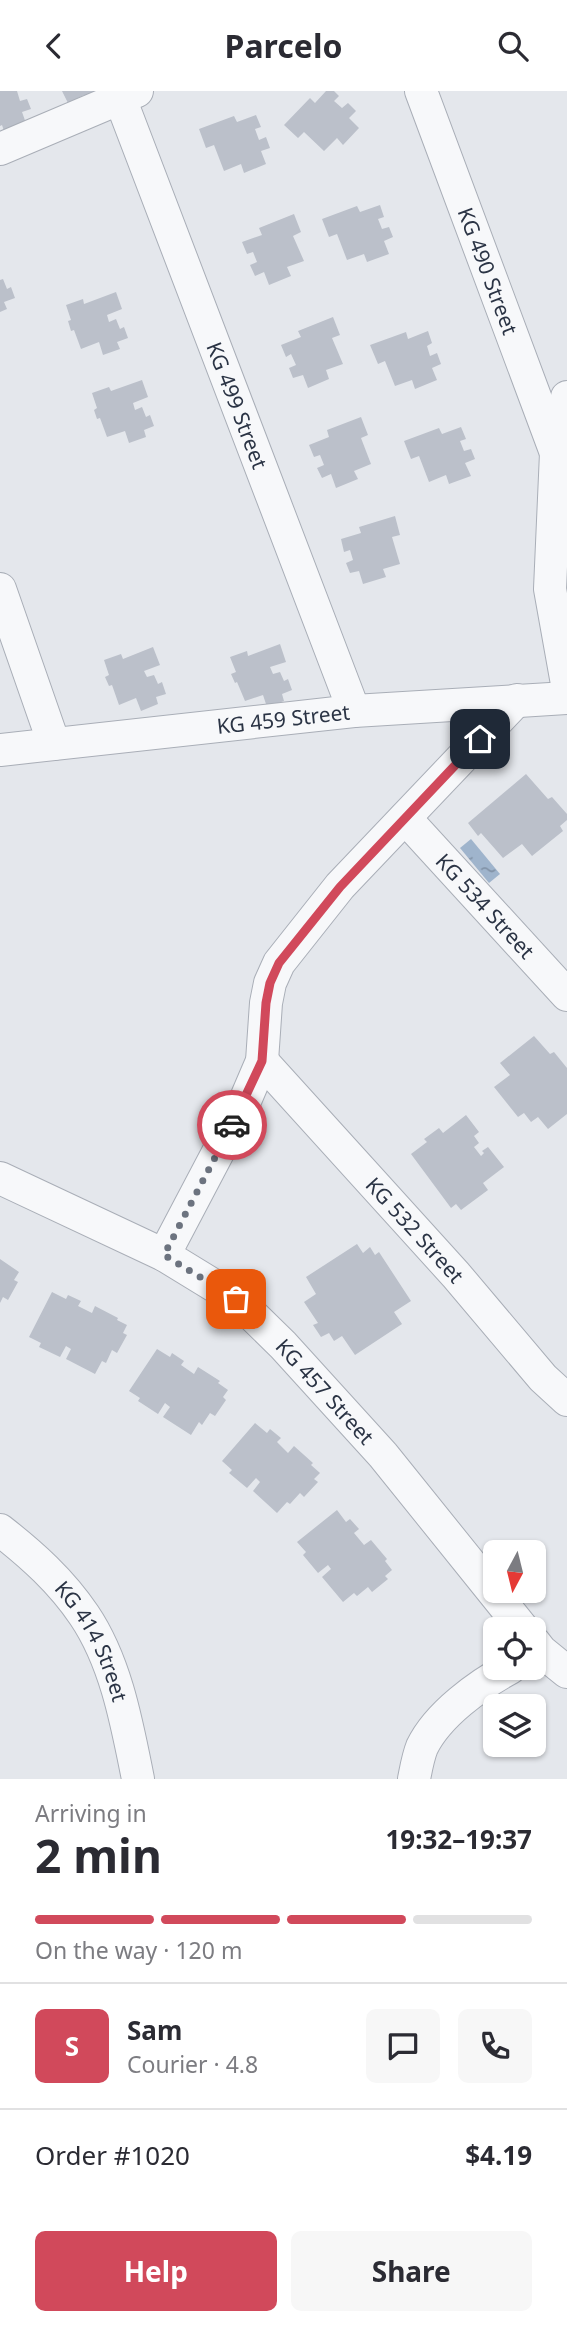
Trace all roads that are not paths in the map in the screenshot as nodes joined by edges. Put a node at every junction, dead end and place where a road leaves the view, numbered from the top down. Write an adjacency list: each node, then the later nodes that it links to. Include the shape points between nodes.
1 (421, 91): 5 (street, KG 490 Street)
2 (129, 95): 3 (street); 10 (street, KG 499 Street)
3 (0, 149)
4 (567, 397): 5 (street)
5 (556, 453): 7 (street, via 550,589)
6 (0, 589): 11 (street)
7 (567, 684)
8 (567, 698): 9 (street, KG 459 Street)
9 (517, 700): 10 (street, KG 459 Street); 13 (street)
10 (354, 711): 11 (street, KG 459 Street)
11 (54, 744): 12 (street, KG 459 Street)
12 (0, 750)
13 (405, 818): 14 (street, KG 534 Street); 15 (street, via 340,887 279,963 266,1003)
14 (567, 995)
15 (262, 1061): 17 (street); 18 (street, KG 532 Street)
16 (0, 1178): 17 (street, KG 457 Street)
17 (164, 1255): 20 (street, KG 457 Street, via 236,1299 284,1345 383,1455)
18 (567, 1400)
19 (0, 1530): 24 (street, KG 414 Street, via 48,1569 85,1615 108,1663 127,1722)
20 (512, 1617)
21 (546, 1655): 22 (street, KG 457 Street)
22 (567, 1672)
23 (492, 1680): 25 (street, via 446,1715 422,1747)
24 (138, 1779)
25 (414, 1779)

